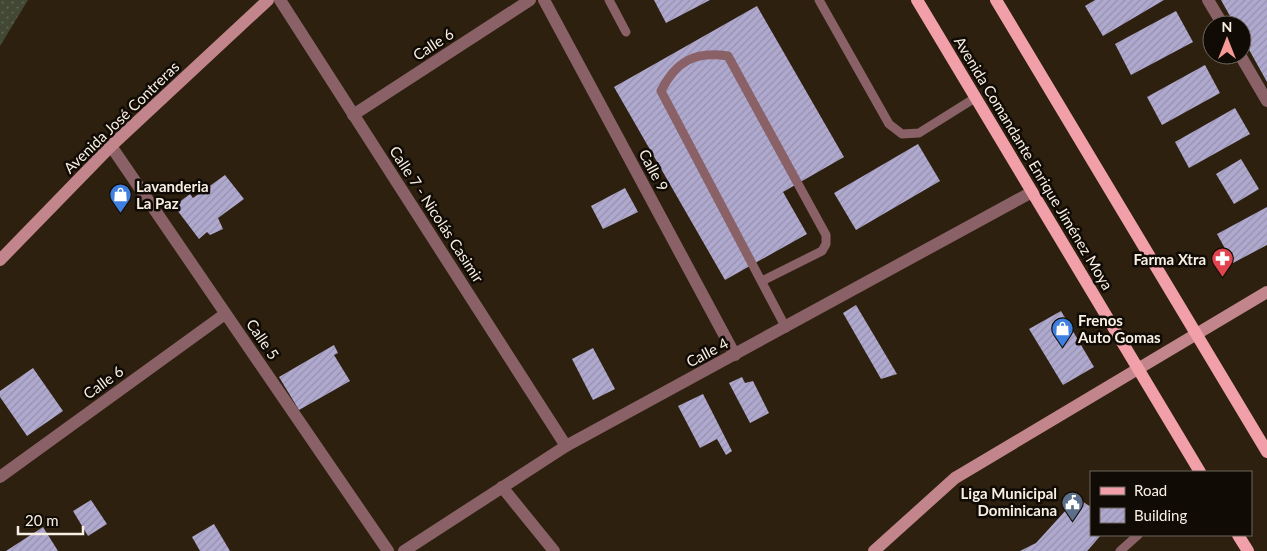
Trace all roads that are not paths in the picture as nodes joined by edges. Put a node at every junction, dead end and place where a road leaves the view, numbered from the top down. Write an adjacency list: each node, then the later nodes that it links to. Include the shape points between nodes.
1 (268, 0): 16 (street, Avenida José Contreras)
2 (280, 0): 15 (street, Calle 7 - Nicolás Casimir)
3 (530, 0): 15 (street, Calle 6)
4 (544, 0): 24 (street, Calle 9)
5 (609, 0): 11 (lane)
6 (819, 0): 13 (lane, via 889,124 902,134 919,133)
7 (917, 0): 13 (main road, Avenida Comandante Enrique Jiménez Moya)
8 (996, 0): 23 (main road)
9 (1208, 0): 10 (street)
10 (1217, 15)
11 (626, 32)
12 (1246, 65): 14 (street)
13 (975, 98): 17 (main road, Avenida Comandante Enrique Jiménez Moya)
14 (1267, 101)
15 (353, 115): 26 (street, Calle 7 - Nicolás Casimir)
16 (111, 146): 18 (street, Avenida José Contreras); 21 (street, Calle 5)
17 (1032, 192): 22 (street, Calle 4); 25 (main road, Avenida Comandante Enrique Jiménez Moya)
18 (0, 260)
19 (762, 281): 19 (lane, via 661,91 668,76 680,64 695,57 712,53 728,56 826,235 822,252); 22 (lane)
20 (1267, 292): 23 (street)
21 (225, 314): 29 (street, Calle 6); 33 (street, Calle 5)
22 (786, 328): 24 (street, Calle 4)
23 (1196, 334): 25 (street); 27 (main road)
24 (735, 356): 26 (street, Calle 4)
25 (1138, 368): 28 (main road, Avenida Comandante Enrique Jiménez Moya); 36 (street, via 955,478)
26 (566, 446): 30 (street, Calle 4)
27 (1267, 452)
28 (1199, 471)
29 (0, 477)
30 (502, 487): 34 (street, Calle 4); 35 (street)
31 (1137, 536): 37 (lane)
32 (1239, 536): 38 (main road)
33 (388, 551)
34 (404, 551)
35 (554, 551)
36 (874, 551)
37 (1120, 551)
38 (1248, 551)

